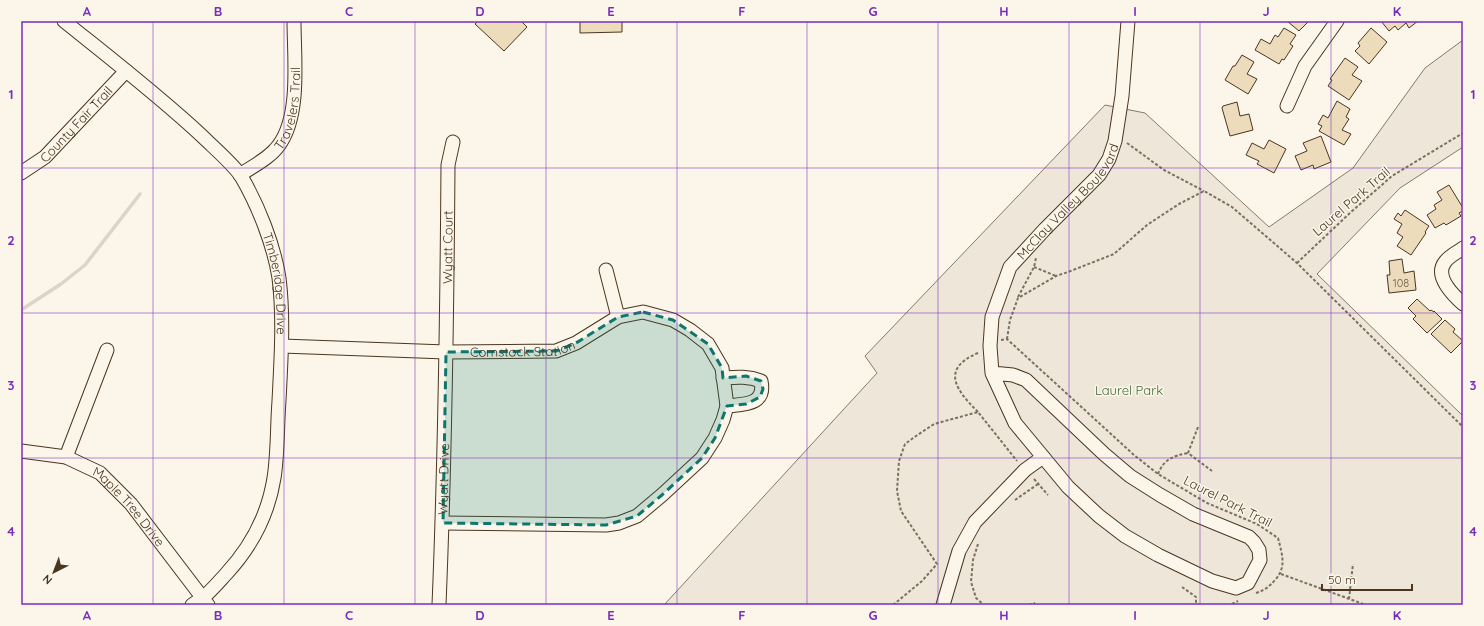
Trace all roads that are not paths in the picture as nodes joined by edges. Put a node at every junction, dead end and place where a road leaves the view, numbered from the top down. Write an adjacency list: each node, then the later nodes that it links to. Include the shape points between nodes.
1 (64, 21): 5 (street, Timberidge Drive)
2 (294, 21): 9 (street, Travelers Trail, via 295,93 286,132 280,145 271,155)
3 (1128, 21): 17 (street, McClay Valley Boulevard, via 1122,96 1115,141 1109,159 1100,175 1010,267 992,317)
4 (1337, 21): 6 (street, via 1305,66)
5 (126, 71): 8 (street, County Fair Trail, via 45,157); 9 (street, Timberidge Drive, via 177,112)
6 (1287, 106)
7 (453, 142): 16 (street, Wyatt Court, via 448,165)
8 (21, 172)
9 (240, 175): 14 (street, Timberidge Drive, via 257,209 273,251 279,280)
10 (1463, 248): 12 (street, via 1445,262 1442,270 1445,284)
11 (606, 270): 13 (street)
12 (1463, 304)
13 (618, 317): 16 (street, Comstock Station, via 576,343 556,350); 18 (street, Comstock Station, via 643,312 674,320 708,344 722,368)
14 (282, 346): 16 (street, Comstock Station); 24 (street, Timberidge Drive, via 274,478 267,504 258,529 240,559)
15 (107, 350): 21 (street)
16 (446, 352): 23 (street, Wyatt Drive)
17 (992, 373): 22 (street, via 1015,424); 22 (street, via 1013,375 1026,380 1104,454 1160,496 1193,514 1249,537 1259,550 1260,560 1255,572 1248,583 1236,588 1212,581 1158,556 1099,516 1068,487)
18 (723, 378): 19 (street, Comstock Station); 19 (street, via 755,378 761,381 763,389 760,398 754,401)
19 (727, 406): 23 (street, Comstock Station, via 715,438 702,458 637,516 619,523 606,524)
20 (21, 451): 21 (street, Maple Tree Drive)
21 (66, 457): 24 (street, Maple Tree Drive, via 100,473 121,493)
22 (1043, 457): 26 (street, via 1025,470 975,522 959,552)
23 (443, 523): 25 (street, Wyatt Drive)
24 (201, 603)
25 (439, 605)
26 (942, 605)

